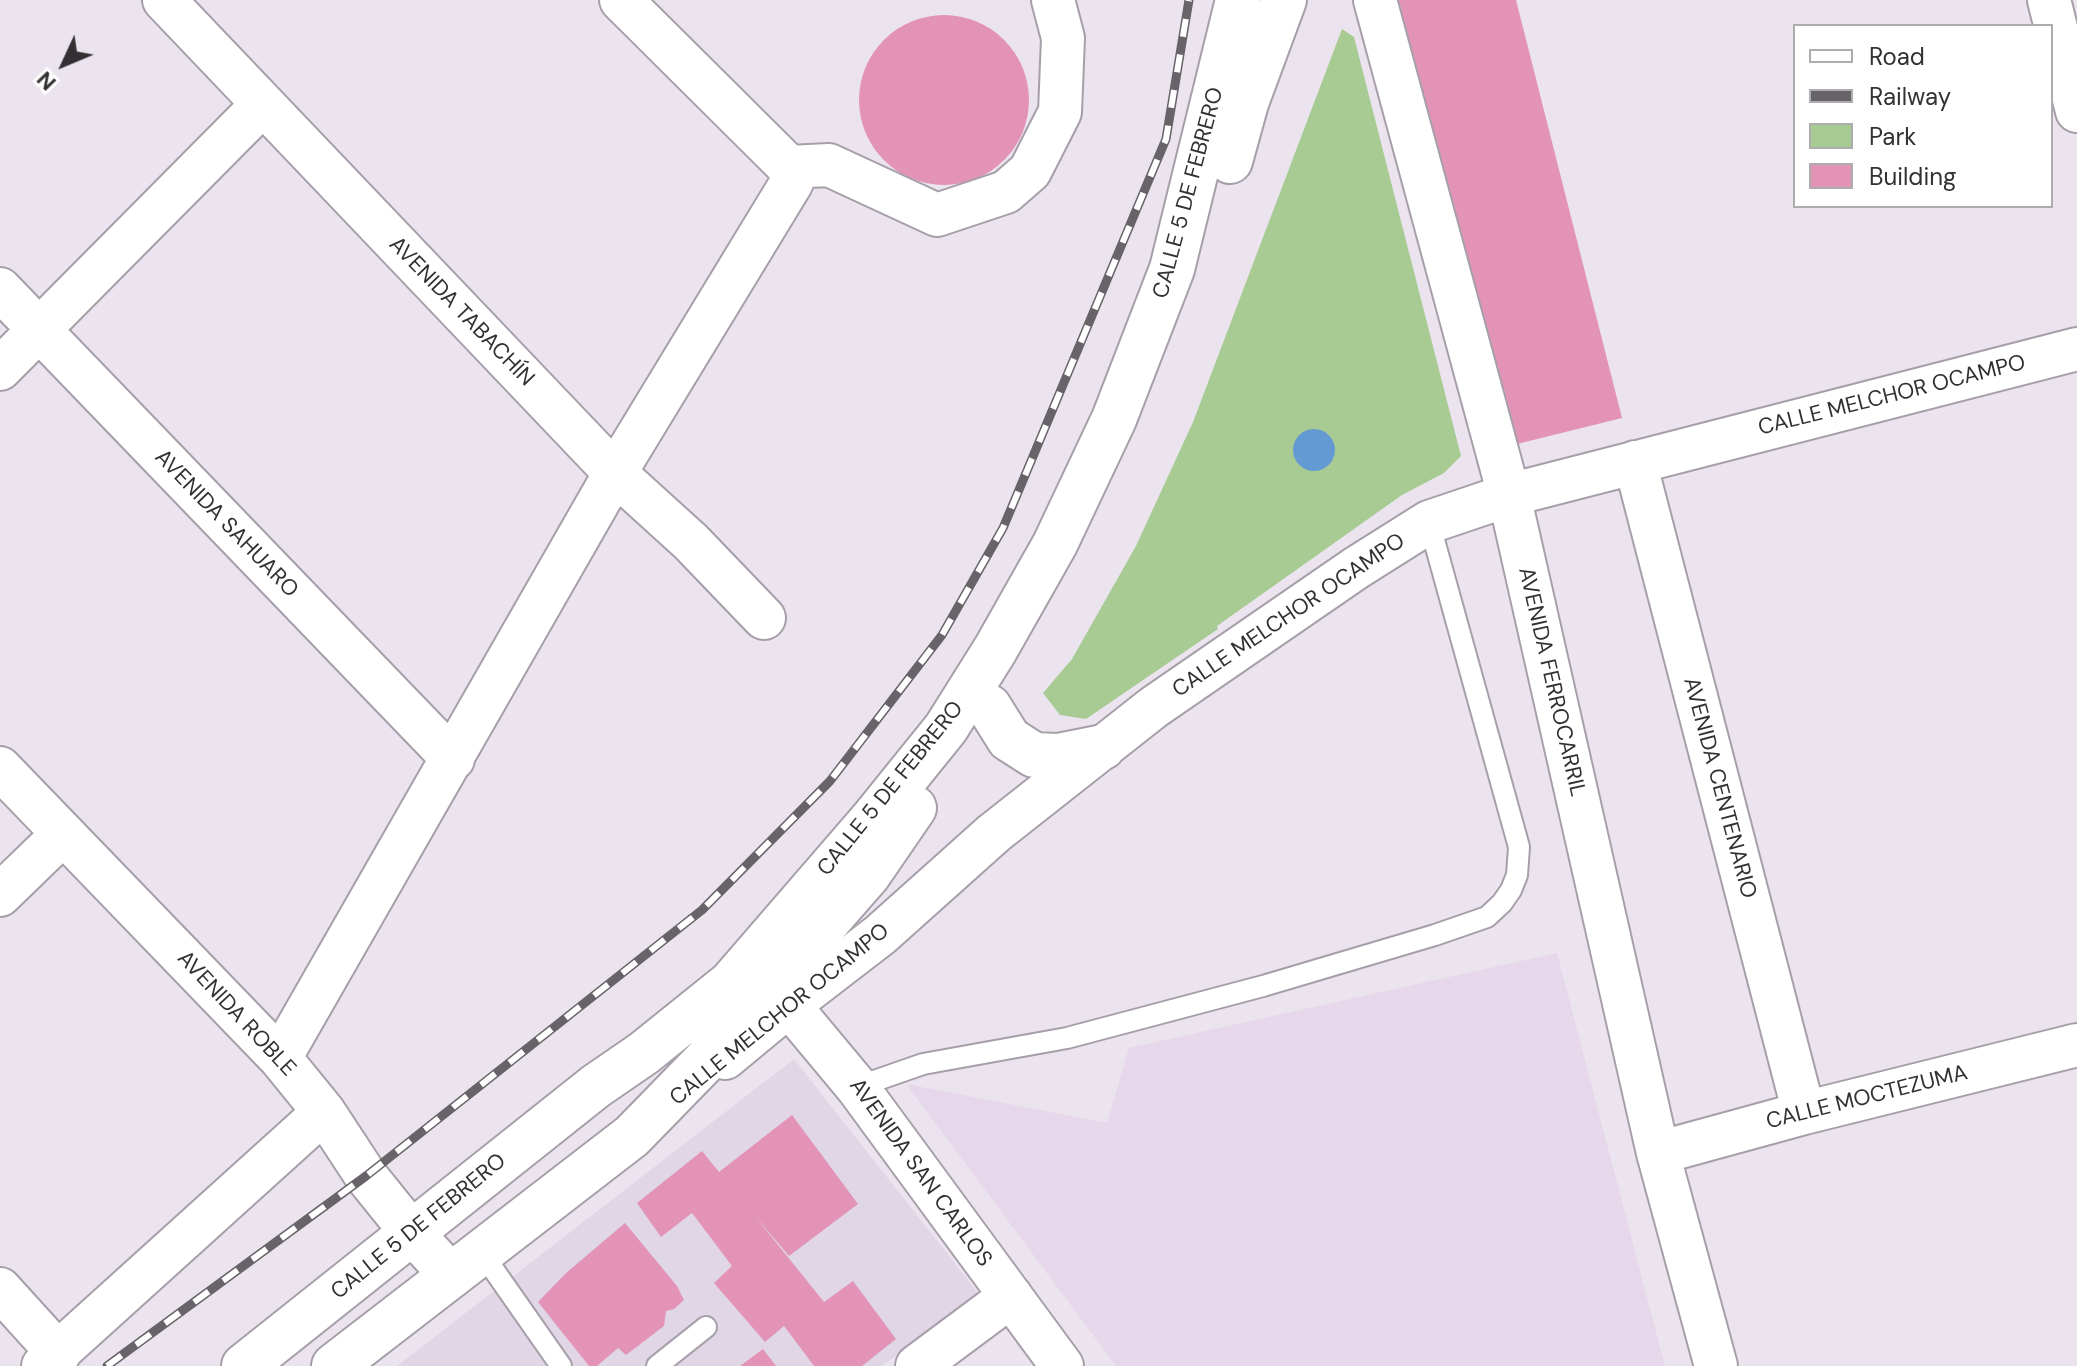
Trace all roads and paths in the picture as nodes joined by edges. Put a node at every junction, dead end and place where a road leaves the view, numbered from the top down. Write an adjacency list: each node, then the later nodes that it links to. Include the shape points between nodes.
1 (164, 0): 8 (street, AVENIDA TABACHÍN)
2 (621, 0): 10 (street)
3 (1053, 0): 10 (street, via 1063,38 1060,112 1030,171 1006,192 937,215 829,165)
4 (1238, 0): 33 (main road, CALLE 5 DE FEBRERO, via 1172,269 1114,419 1055,544 946,728 731,983)
5 (1284, 0): 20 (main road, CALLE 5 DE FEBRERO, via 1246,103 1198,277 1133,437 1096,523)
6 (1375, 0): 17 (street, AVENIDA FERROCARRIL)
7 (2049, 0): 9 (street)
8 (263, 104): 12 (street); 16 (street, AVENIDA TABACHÍN)
9 (2077, 111)
10 (789, 167): 16 (street, via 792,182)
11 (0, 289): 12 (street, AVENIDA SAHUARO)
12 (40, 331): 14 (street); 22 (street, AVENIDA SAHUARO)
13 (2077, 349): 15 (street, CALLE MELCHOR OCAMPO)
14 (0, 369)
15 (1635, 462): 17 (street, CALLE MELCHOR OCAMPO); 31 (street, AVENIDA CENTENARIO)
16 (615, 473): 19 (street, AVENIDA TABACHÍN); 22 (street)
17 (1509, 495): 18 (street, CALLE MELCHOR OCAMPO); 32 (street, AVENIDA FERROCARRIL)
18 (1429, 522): 21 (street, CALLE MELCHOR OCAMPO, via 1221,659); 29 (lane, via 1519,847 1517,875 1502,903 1487,917 1263,986 1067,1038 923,1064)
19 (764, 618)
20 (989, 707): 21 (main road, via 1009,739 1034,755); 26 (main road, CALLE 5 DE FEBRERO)
21 (1103, 747): 26 (street, CALLE MELCHOR OCAMPO, via 994,833 880,935)
22 (453, 759): 28 (street)
23 (0, 768): 24 (street, AVENIDA ROBLE)
24 (63, 834): 25 (street); 28 (street, AVENIDA ROBLE)
25 (0, 895)
26 (780, 994): 29 (street, AVENIDA SAN CARLOS); 34 (main road, CALLE 5 DE FEBRERO, via 632,1136)
27 (2077, 1045): 31 (street, CALLE MOCTEZUMA)
28 (280, 1058): 30 (street, AVENIDA ROBLE)
29 (857, 1087): 36 (street, AVENIDA SAN CARLOS)
30 (324, 1112): 33 (street, AVENIDA ROBLE); 38 (street)
31 (1804, 1113): 32 (street, CALLE MOCTEZUMA)
32 (1658, 1153): 45 (street, AVENIDA FERROCARRIL)
33 (412, 1233): 34 (street, AVENIDA ROBLE); 39 (main road, CALLE 5 DE FEBRERO)
34 (467, 1264): 40 (main road, CALLE 5 DE FEBRERO); 41 (lane)
35 (0, 1289): 38 (street)
36 (1011, 1296): 43 (street); 44 (street, AVENIDA SAN CARLOS)
37 (706, 1327): 42 (lane)
38 (51, 1360)
39 (244, 1366)
40 (334, 1366)
41 (561, 1366)
42 (657, 1366)
43 (917, 1366)
44 (1062, 1366)
45 (1716, 1366)

